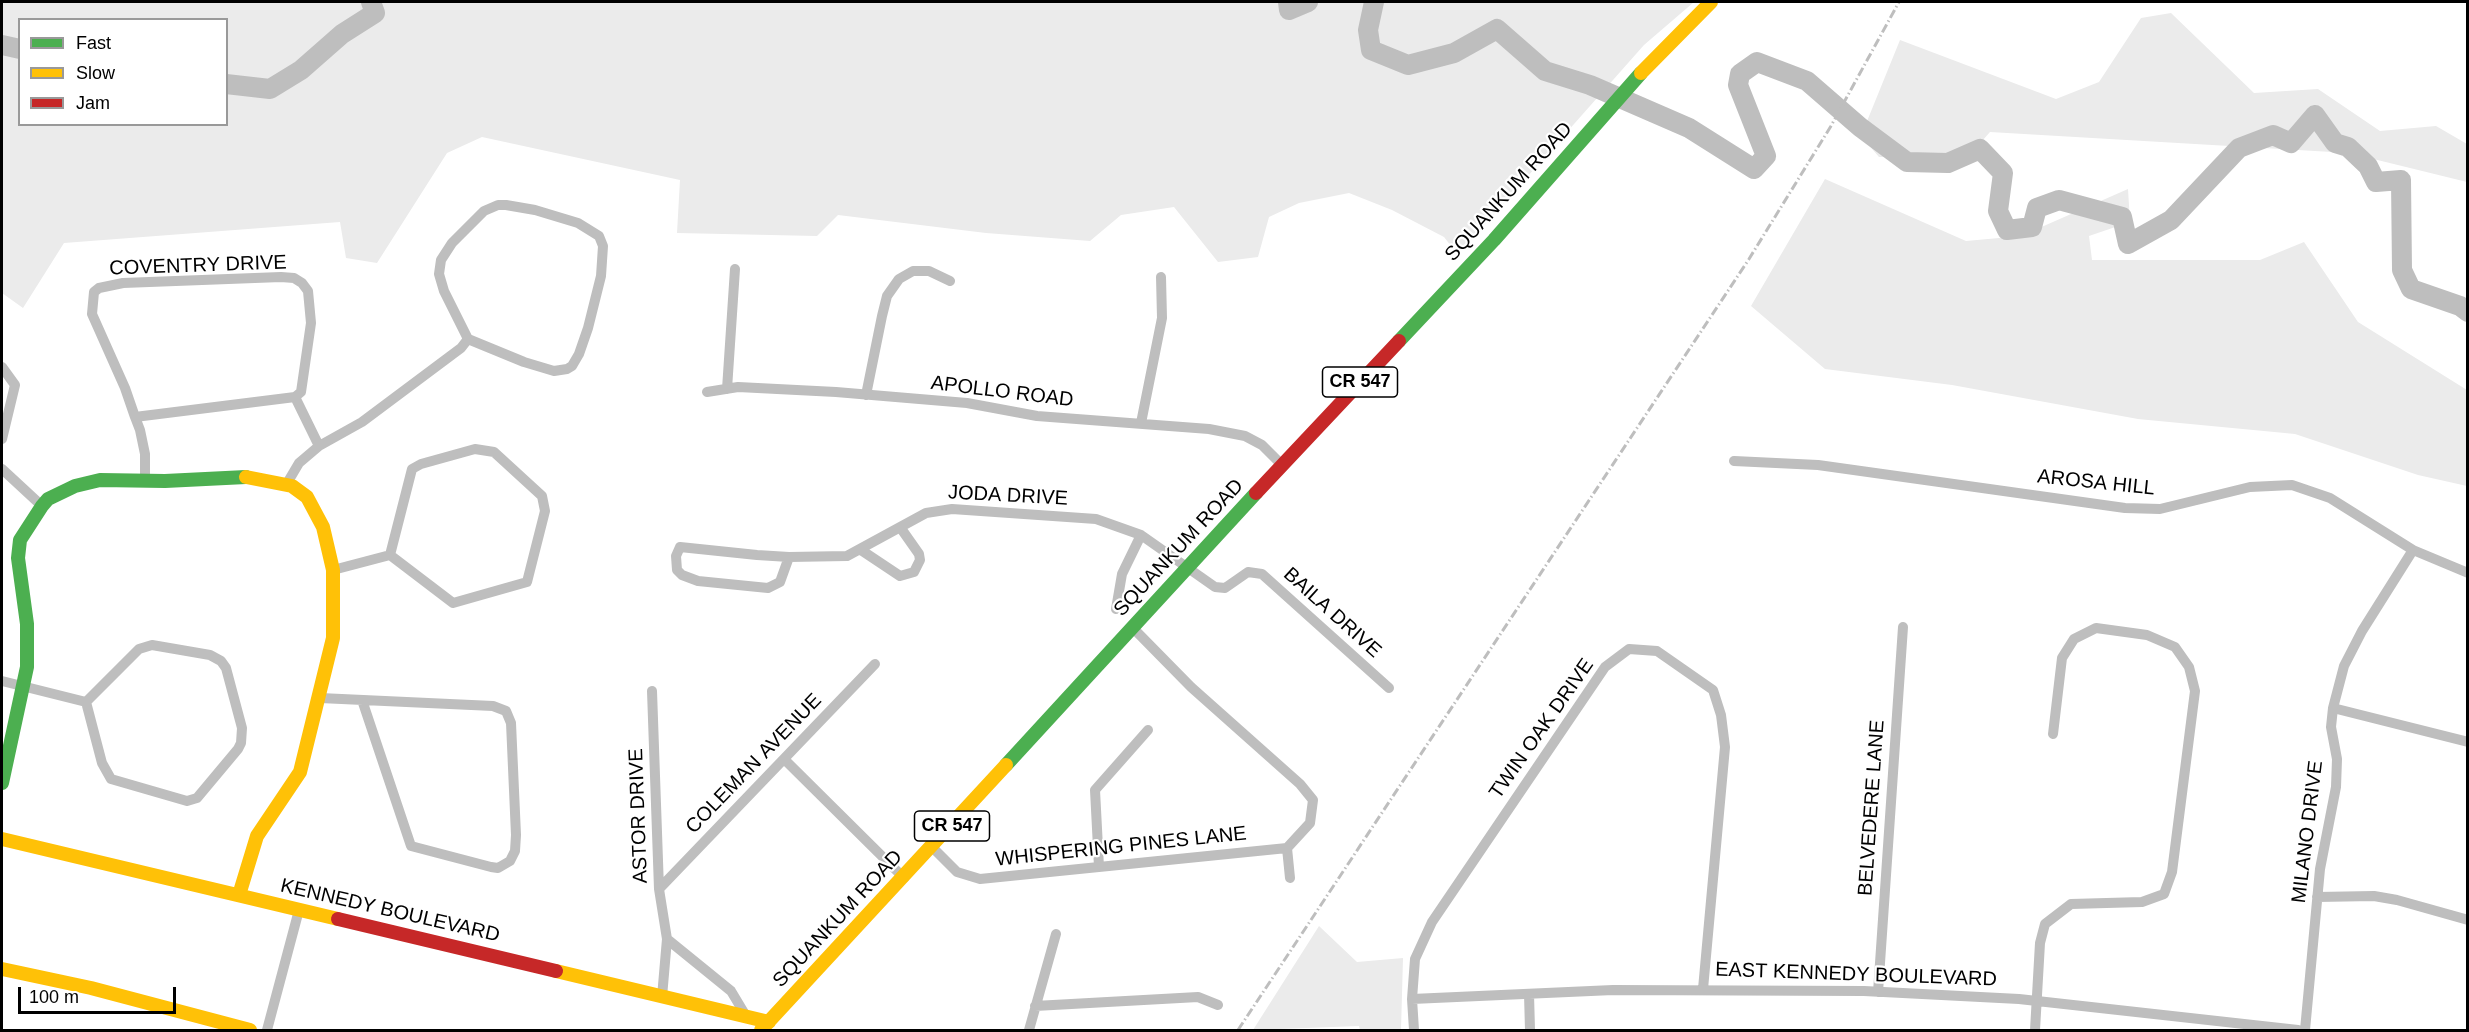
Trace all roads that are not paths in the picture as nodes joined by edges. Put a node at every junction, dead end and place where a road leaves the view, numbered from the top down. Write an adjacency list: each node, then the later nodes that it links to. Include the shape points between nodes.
1 (1711, 2): 16 (street, SQUANKUM ROAD / CR 547, via 1624,91 1494,240)
2 (735, 269): 7 (street)
3 (1161, 277): 12 (street, via 1162,318)
4 (950, 281): 9 (street, via 929,271 913,272 898,279 882,316)
5 (468, 339): 5 (street, via 554,371 572,366 588,328 601,276 603,252 599,236 578,223 535,210 498,205 484,211 452,243 441,260 439,274); 14 (street, via 362,422)
6 (2, 367): 13 (street, via 15,386)
7 (727, 388): 8 (street, APOLLO ROAD); 9 (street, APOLLO ROAD)
8 (706, 392)
9 (866, 395): 12 (street, APOLLO ROAD, via 967,403 1037,416)
10 (295, 397): 11 (street); 11 (street, COVENTRY DRIVE, via 303,384 311,323 308,291 302,283 281,277 123,283 94,292 92,314); 14 (street)
11 (135, 417): 18 (street, COVENTRY DRIVE, via 145,454)
12 (1141, 423): 16 (street, APOLLO ROAD, via 1245,436)
13 (2, 440)
14 (320, 446): 19 (street, via 299,463)
15 (1734, 461): 24 (street, AROSA HILL, via 1818,465 2125,508 2160,509 2250,487 2292,485 2330,498)
16 (1282, 465): 27 (street, SQUANKUM ROAD / CR 547)
17 (2, 469): 20 (street)
18 (145, 481): 19 (street, via 246,477); 20 (street, via 88,482 56,494)
19 (286, 484): 28 (street, via 307,497 315,509)
20 (42, 506): 35 (street, via 20,540 18,558 28,650)
21 (900, 527): 22 (street, JODA DRIVE, via 926,513 952,509 1096,519); 23 (street, JODA DRIVE); 23 (street, via 919,554 914,572 900,576)
22 (1141, 535): 27 (street, JODA DRIVE); 30 (street, via 1122,574)
23 (861, 550): 26 (street, JODA DRIVE, via 847,556)
24 (2413, 550): 29 (street, AROSA HILL); 41 (street, MILANO DRIVE, via 2344,666)
25 (390, 555): 25 (street, via 453,603 527,582 545,503 534,488 487,449 421,464 410,474); 28 (street)
26 (789, 557): 26 (street, JODA DRIVE, via 680,547 676,556 677,570 698,581 768,588 780,582)
27 (1187, 567): 31 (street, SQUANKUM ROAD / CR 547); 36 (street, BAILA DRIVE, via 1220,588 1248,572 1262,574)
28 (333, 570): 38 (street, via 333,638)
29 (2468, 573)
30 (1116, 609)
31 (1132, 627): 48 (street, SQUANKUM ROAD / CR 547); 49 (street, via 1313,800 1310,822)
32 (1903, 627): 62 (street, BELVEDERE LANE)
33 (875, 664): 45 (street, COLEMAN AVENUE)
34 (2, 681): 35 (street)
35 (23, 686): 40 (street); 46 (street)
36 (1389, 688)
37 (652, 691): 53 (street, ASTOR DRIVE)
38 (320, 698): 39 (street); 54 (street, via 300,772 257,837)
39 (362, 700): 39 (street, via 411,846 491,867 498,868 510,861 516,834 512,723 506,711 493,706)
40 (86, 702): 40 (street, via 102,764 111,779 173,798 197,798 242,743 242,728 226,668 210,655 144,646)
41 (2333, 708): 44 (street); 55 (street, MILANO DRIVE, via 2336,787)
42 (1148, 730): 50 (street, via 1095,790)
43 (2053, 734): 66 (street, via 2062,658 2074,639 2096,628 2147,635 2175,648 2189,667 2195,691 2172,872 2164,894 2142,902 2071,904 2045,924 2040,943)
44 (2468, 742)
45 (785, 760): 51 (street); 53 (street, COLEMAN AVENUE)
46 (2, 783)
47 (2, 839): 54 (street, KENNEDY BOULEVARD)
48 (932, 847): 50 (street, WHISPERING PINES LANE, via 957,872 980,879); 51 (street, SQUANKUM ROAD / CR 547)
49 (1287, 848): 50 (street, WHISPERING PINES LANE); 52 (street)
50 (1099, 867)
51 (904, 878): 70 (street, SQUANKUM ROAD / CR 547)
52 (1290, 878)
53 (659, 889): 59 (street, ASTOR DRIVE)
54 (239, 895): 56 (street, KENNEDY BOULEVARD)
55 (2317, 897): 57 (street, via 2374,896); 78 (street, MILANO DRIVE)
56 (299, 910): 64 (street, KENNEDY BOULEVARD); 72 (street)
57 (2468, 920)
58 (1056, 934): 68 (street)
59 (667, 939): 64 (street, ASTOR DRIVE); 69 (street, via 730,991)
60 (2, 969): 71 (street)
61 (1703, 989): 62 (street, EAST KENNEDY BOULEVARD); 63 (street, EAST KENNEDY BOULEVARD); 65 (street, TWIN OAK DRIVE, via 1725,747 1721,715 1713,690 1657,651 1629,649 1605,667 1432,922 1415,959)
62 (1878, 992): 66 (street, EAST KENNEDY BOULEVARD)
63 (1529, 994): 65 (street, EAST KENNEDY BOULEVARD); 75 (street)
64 (662, 997): 69 (street, KENNEDY BOULEVARD)
65 (1412, 999): 74 (street, TWIN OAK DRIVE)
66 (2037, 1001): 76 (street); 77 (street, EAST KENNEDY BOULEVARD)
67 (1218, 1005): 68 (street, via 1198,997)
68 (1035, 1006): 73 (street)
69 (746, 1016): 70 (street, KENNEDY BOULEVARD)
70 (765, 1026)
71 (250, 1030)
72 (267, 1030)
73 (1029, 1030)
74 (1414, 1030)
75 (1530, 1030)
76 (2034, 1030)
77 (2298, 1030)
78 (2305, 1030)

